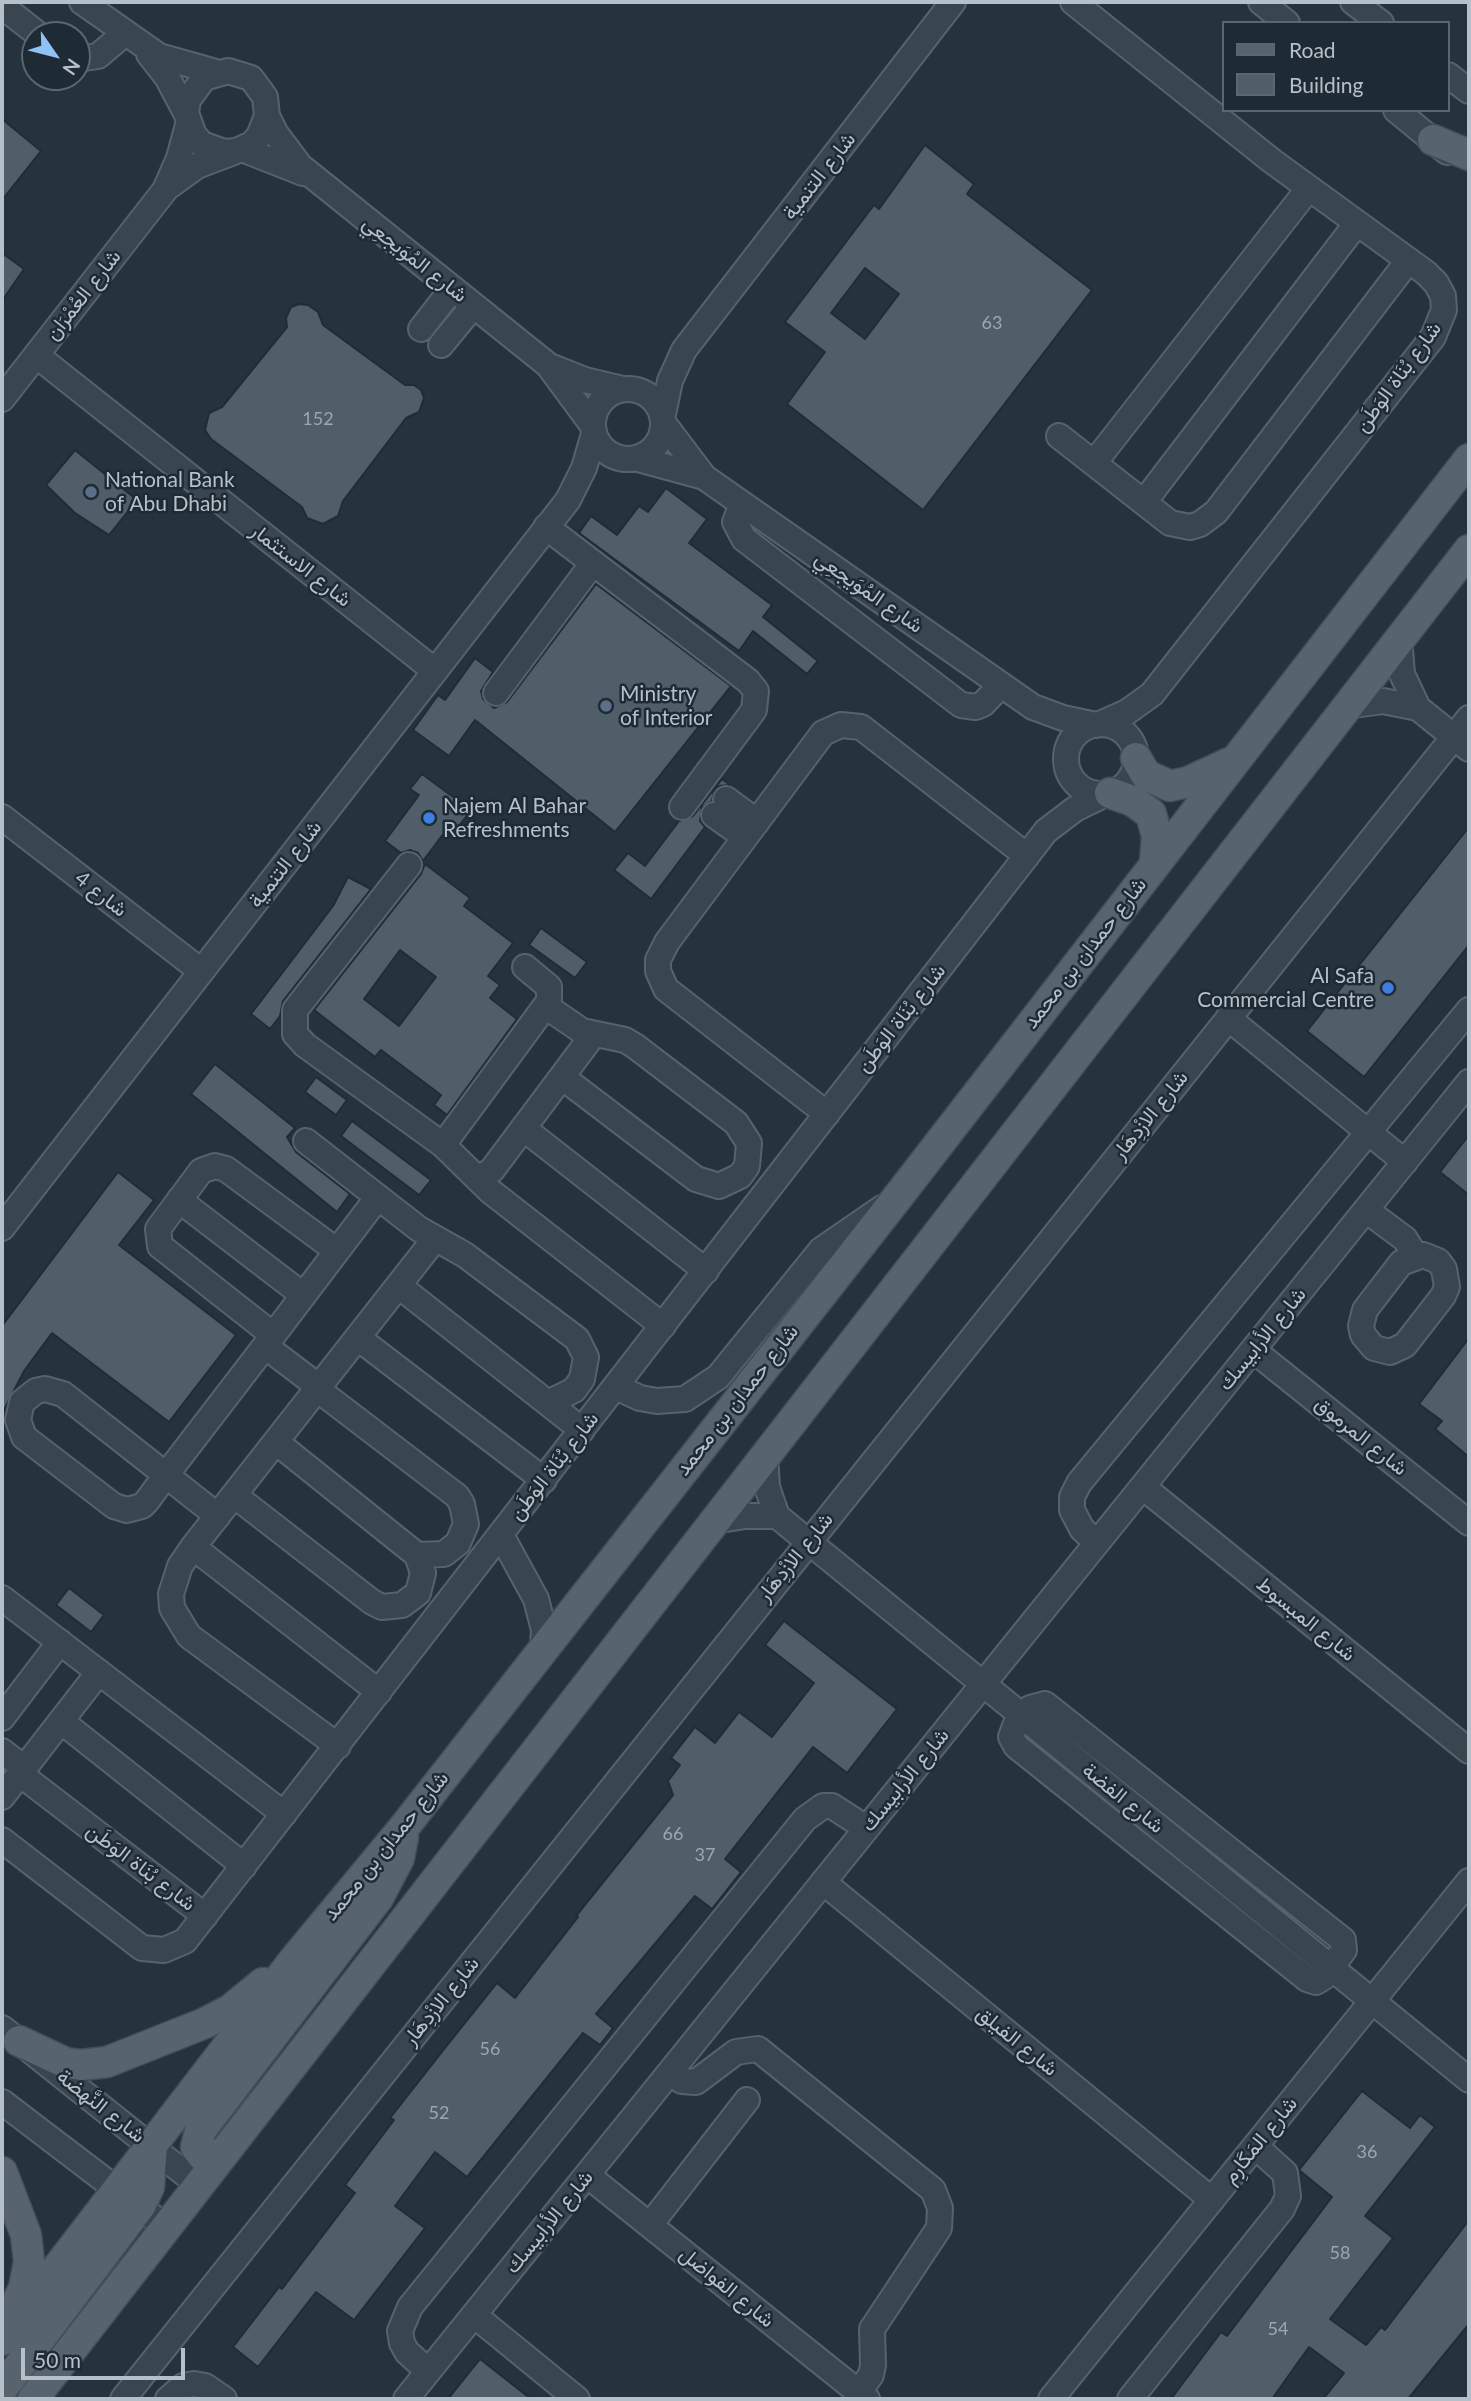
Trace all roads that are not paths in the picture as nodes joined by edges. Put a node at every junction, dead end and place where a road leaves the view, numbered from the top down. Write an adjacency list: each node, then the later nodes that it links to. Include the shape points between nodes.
1 (82, 2): 10 (street)
2 (953, 2): 31 (street, شارع التنمية)
3 (1073, 2): 23 (street, شارع بُنَاة الوَطَن)
4 (1261, 2): 8 (street)
5 (1353, 2): 9 (street)
6 (2, 6): 7 (street)
7 (21, 21)
8 (1285, 21)
9 (1378, 21)
10 (133, 40): 11 (street); 12 (street, via 177,64); 17 (street, via 167,77)
11 (91, 57)
12 (216, 72): 16 (street, via 251,78 265,97); 17 (street, via 194,88)
13 (1450, 77): 14 (street)
14 (1469, 91)
15 (1398, 112): 18 (street)
16 (267, 116): 19 (street, via 259,136); 22 (street, شارع المُوَيجعِي, via 287,151)
17 (187, 119): 19 (street, via 202,144 224,152); 24 (street, شارع العُمْرَان, via 179,158)
18 (1433, 140): 20 (main road); 21 (street)
19 (239, 150): 22 (street, شارع المُوَيجعِي); 24 (street, شارع العُمْرَان, via 197,166)
20 (1469, 155)
21 (1469, 169)
22 (314, 179): 27 (street, شارع المُوَيجعِي)
23 (1309, 188): 25 (street, شارع بُنَاة الوَطَن); 41 (street)
24 (164, 190): 32 (street, شارع العُمْرَان)
25 (1357, 223): 26 (street, شارع بُنَاة الوَطَن); 44 (street)
26 (1408, 261): 44 (street, via 1209,519 1180,526); 53 (street, شارع بُنَاة الوَطَن, via 1436,283 1443,296 1441,325)
27 (452, 289): 28 (street, شارع المُوَيجعِي); 29 (street)
28 (474, 306): 30 (street); 33 (street, شارع المُوَيجعِي)
29 (421, 329)
30 (441, 345)
31 (684, 350): 34 (street, شارع التنمية); 36 (street, شارع التنمية, via 670,381)
32 (36, 355): 35 (street, شارع العُمْرَان); 50 (street, شارع الاستثمار)
33 (548, 365): 34 (street, شارع المُوَيجعِي, via 585,380); 37 (street, شارع المُوَيجعِي)
34 (625, 388): 36 (street, via 649,395); 37 (street, via 601,402)
35 (2, 399)
36 (664, 419): 39 (street, via 657,446); 42 (street, شارع المُوَيجعِي)
37 (593, 430): 39 (street, via 606,452); 43 (street, شارع التنمية, via 584,468)
38 (1059, 436): 41 (street)
39 (632, 459): 42 (street, شارع المُوَيجعِي); 43 (street, شارع التنمية, via 595,476)
40 (1469, 459): 60 (main road, شارع حمدان بن محمد)
41 (1094, 463): 44 (street)
42 (705, 477): 45 (street, شارع المُوَيجعِي)
43 (568, 500): 46 (street, شارع التنمية)
44 (1144, 502)
45 (742, 503): 51 (street, شارع المُوَيجعِي); 51 (street, via 735,522 744,539 961,705 983,704)
46 (546, 527): 48 (street); 50 (street, شارع التنمية)
47 (1469, 550): 49 (main road)
48 (593, 563): 52 (street); 64 (street, via 756,691 754,710 703,799)
49 (1399, 637): 54 (main road); 56 (street, via 1402,674)
50 (435, 671): 70 (street, شارع التنمية)
51 (1001, 685): 55 (street, شارع المُوَيجعِي)
52 (496, 693)
53 (1152, 694): 57 (street, شارع بُنَاة الوَطَن, via 1127,712); 59 (street, شارع بُنَاة الوَطَن)
54 (1348, 706): 56 (street, via 1383,701); 104 (main road)
55 (1033, 707): 57 (street, شارع المُوَيجعِي); 61 (street, شارع المُوَيجعِي)
56 (1418, 708): 58 (street)
57 (1098, 724): 59 (street, via 1122,732); 61 (street, via 1071,740)
58 (1464, 734): 73 (street, شارع الازْدِهَار)
59 (1135, 755): 60 (main road, via 1146,775 1170,786); 62 (street, via 1129,780)
60 (1235, 760): 67 (main road, شارع حمدان بن محمد)
61 (1066, 762): 62 (street, via 1076,785); 65 (street, شارع بُنَاة الوَطَن, via 1059,799)
62 (1109, 793): 65 (street, شارع بُنَاة الوَطَن, via 1075,808); 67 (main road, via 1133,801 1151,814 1157,835)
63 (2, 817): 70 (street, شارع 4)
64 (751, 830): 66 (street, via 823,733 851,724 869,732); 77 (street, via 667,942 658,960 659,971 674,995)
65 (1046, 831): 66 (street, شارع بُنَاة الوَطَن)
66 (1027, 856): 77 (street, شارع بُنَاة الوَطَن)
67 (1155, 863): 85 (main road, شارع حمدان بن محمد)
68 (409, 865): 81 (street, via 300,1003 293,1025 305,1045)
69 (525, 967): 71 (street, via 549,987)
70 (201, 971): 88 (street, شارع التنمية)
71 (547, 1006): 74 (street); 81 (street)
72 (1469, 1010): 79 (street)
73 (1228, 1018): 79 (street); 114 (street, شارع الازْدِهَار)
74 (593, 1035): 75 (street); 75 (street, via 625,1040 736,1123 744,1132 750,1154 740,1176 719,1186 696,1179)
75 (562, 1077): 78 (street)
76 (1469, 1082): 82 (street, شارع الأرابيسك)
77 (827, 1114): 92 (street, شارع بُنَاة الوَطَن)
78 (523, 1128): 83 (street, via 492,1170); 92 (street)
79 (1368, 1132): 82 (street); 115 (street, via 1079,1483 1072,1510 1082,1529)
80 (306, 1141): 84 (street)
81 (443, 1145): 83 (street)
82 (1405, 1162): 87 (street, شارع الأرابيسك)
83 (478, 1179): 95 (street)
84 (378, 1197): 89 (street); 90 (street)
85 (897, 1198): 99 (street, via 821,1250 718,1377 685,1398 666,1400 640,1398); 120 (main road, شارع حمدان بن محمد)
86 (179, 1200): 90 (street, via 201,1171 221,1167); 94 (street); 97 (street, via 158,1229 160,1247)
87 (1366, 1210): 91 (street, via 1405,1239); 98 (street, شارع الأرابيسك)
88 (2, 1228)
89 (434, 1240): 93 (street); 101 (street, via 466,1255 577,1339 586,1357 582,1379 574,1390)
90 (337, 1251): 94 (street)
91 (1415, 1255)
92 (706, 1271): 95 (street, شارع بُنَاة الوَطَن)
93 (399, 1286): 96 (street); 101 (street)
94 (303, 1295): 97 (street)
95 (663, 1326): 99 (street, شارع بُنَاة الوَطَن)
96 (358, 1338): 100 (street); 106 (street)
97 (269, 1340): 100 (street); 105 (street)
98 (1253, 1350): 107 (street, شارع الأرابيسك); 112 (street, شارع المرموق)
99 (616, 1387): 102 (street, شارع بُنَاة الوَطَن)
100 (318, 1388): 103 (street); 117 (street, via 462,1504 466,1524 458,1543 444,1554)
101 (548, 1403): 102 (street)
102 (582, 1430): 106 (street, شارع بُنَاة الوَطَن)
103 (276, 1442): 108 (street); 117 (street)
104 (765, 1455): 110 (street, via 767,1487); 111 (main road)
105 (166, 1475): 105 (street, via 63,1394 45,1389 22,1402 18,1420 24,1437 114,1506 127,1510 142,1506); 109 (street)
106 (544, 1479): 113 (street, شارع بُنَاة الوَطَن)
107 (1143, 1487): 115 (street, شارع الأرابيسك); 128 (street, شارع المبسوط)
108 (234, 1494): 109 (street); 117 (street, via 382,1606 402,1605 418,1592 423,1573)
109 (218, 1516): 116 (street)
110 (777, 1516): 111 (street); 114 (street, شارع الفضة)
111 (714, 1521): 148 (main road)
112 (1469, 1523)
113 (501, 1535): 120 (street, via 536,1599); 123 (street, شارع بُنَاة الوَطَن)
114 (808, 1541): 122 (street, شارع الفضة); 163 (street, شارع الازْدِهَار)
115 (1097, 1543): 122 (street, شارع الأرابيسك)
116 (193, 1547): 123 (street); 126 (street, via 174,1580 172,1608 178,1623 189,1636)
117 (417, 1555)
118 (2, 1598): 119 (street)
119 (60, 1642): 121 (street); 124 (street)
120 (543, 1646): 132 (main road, شارع حمدان بن محمد)
121 (99, 1672): 125 (street); 131 (street)
122 (983, 1684): 133 (street, شارع الأرابيسك); 140 (street, شارع الفضة)
123 (379, 1692): 126 (street, شارع بُنَاة الوَطَن)
124 (2, 1718)
125 (61, 1721): 129 (street); 135 (street)
126 (338, 1746): 131 (street, شارع بُنَاة الوَطَن)
127 (2, 1751): 129 (street, شارع بُنَاة الوَطَن)
128 (1469, 1751)
129 (22, 1771): 130 (street); 138 (street, شارع بُنَاة الوَطَن)
130 (2, 1797)
131 (284, 1814): 135 (street, شارع بُنَاة الوَطَن)
132 (404, 1826): 139 (main road, شارع حمدان بن محمد); 148 (main road, via 399,1857 378,1898 200,2131 196,2147 202,2155)
133 (866, 1828): 137 (street, شارع الأرابيسك); 159 (street, via 832,1806 822,1806 805,1819 410,2307 400,2330 402,2343)
134 (2, 1840): 138 (street, via 142,1948 176,1947)
135 (244, 1866): 138 (street, شارع بُنَاة الوَطَن)
136 (1469, 1881): 140 (street, شارع المَكَارِم)
137 (823, 1882): 142 (street, شارع الأرابيسك); 153 (street, شارع الفيلق)
138 (205, 1916)
139 (294, 1960): 141 (main road, via 217,2017 107,2062 66,2063); 146 (main road, شارع حمدان بن محمد)
140 (1372, 2001): 143 (street, شارع الفضة); 147 (street, شارع المَكَارِم)
141 (10, 2035): 146 (street, شارع النَّهضة)
142 (670, 2073): 150 (street, شارع الأرابيسك); 161 (street, via 682,2081 696,2082 743,2049 765,2052 933,2190 940,2207 939,2228 872,2329 873,2365)
143 (1469, 2080)
144 (747, 2100): 154 (street)
145 (2, 2102): 152 (street)
146 (152, 2146): 151 (street, شارع النَّهضة); 152 (main road, شارع حمدان بن محمد)
147 (1255, 2146): 153 (street, شارع المَكَارِم); 169 (street, via 1285,2173 1288,2196 1282,2209)
148 (223, 2154): 151 (main road)
149 (2, 2172): 157 (main road, via 26,2235 29,2262 24,2288)
150 (587, 2175): 154 (street, شارع الفواضل); 156 (street, شارع الأرابيسك)
151 (199, 2185): 155 (main road)
152 (130, 2197): 155 (street); 158 (main road, شارع حمدان بن محمد); 160 (main road)
153 (1212, 2200): 168 (street, شارع المَكَارِم)
154 (650, 2225): 161 (street, شارع الفواضل)
155 (166, 2227): 162 (main road)
156 (474, 2315): 159 (street, شارع الأرابيسك); 167 (street)
157 (2, 2330)
158 (2, 2340)
159 (428, 2371): 166 (street, شارع الأرابيسك)
160 (2, 2389)
161 (863, 2396)
162 (33, 2399)
163 (123, 2399)
164 (168, 2399): 165 (street, via 174,2391 194,2384)
165 (224, 2399)
166 (406, 2399)
167 (577, 2399)
168 (1051, 2399)
169 (1130, 2399)

